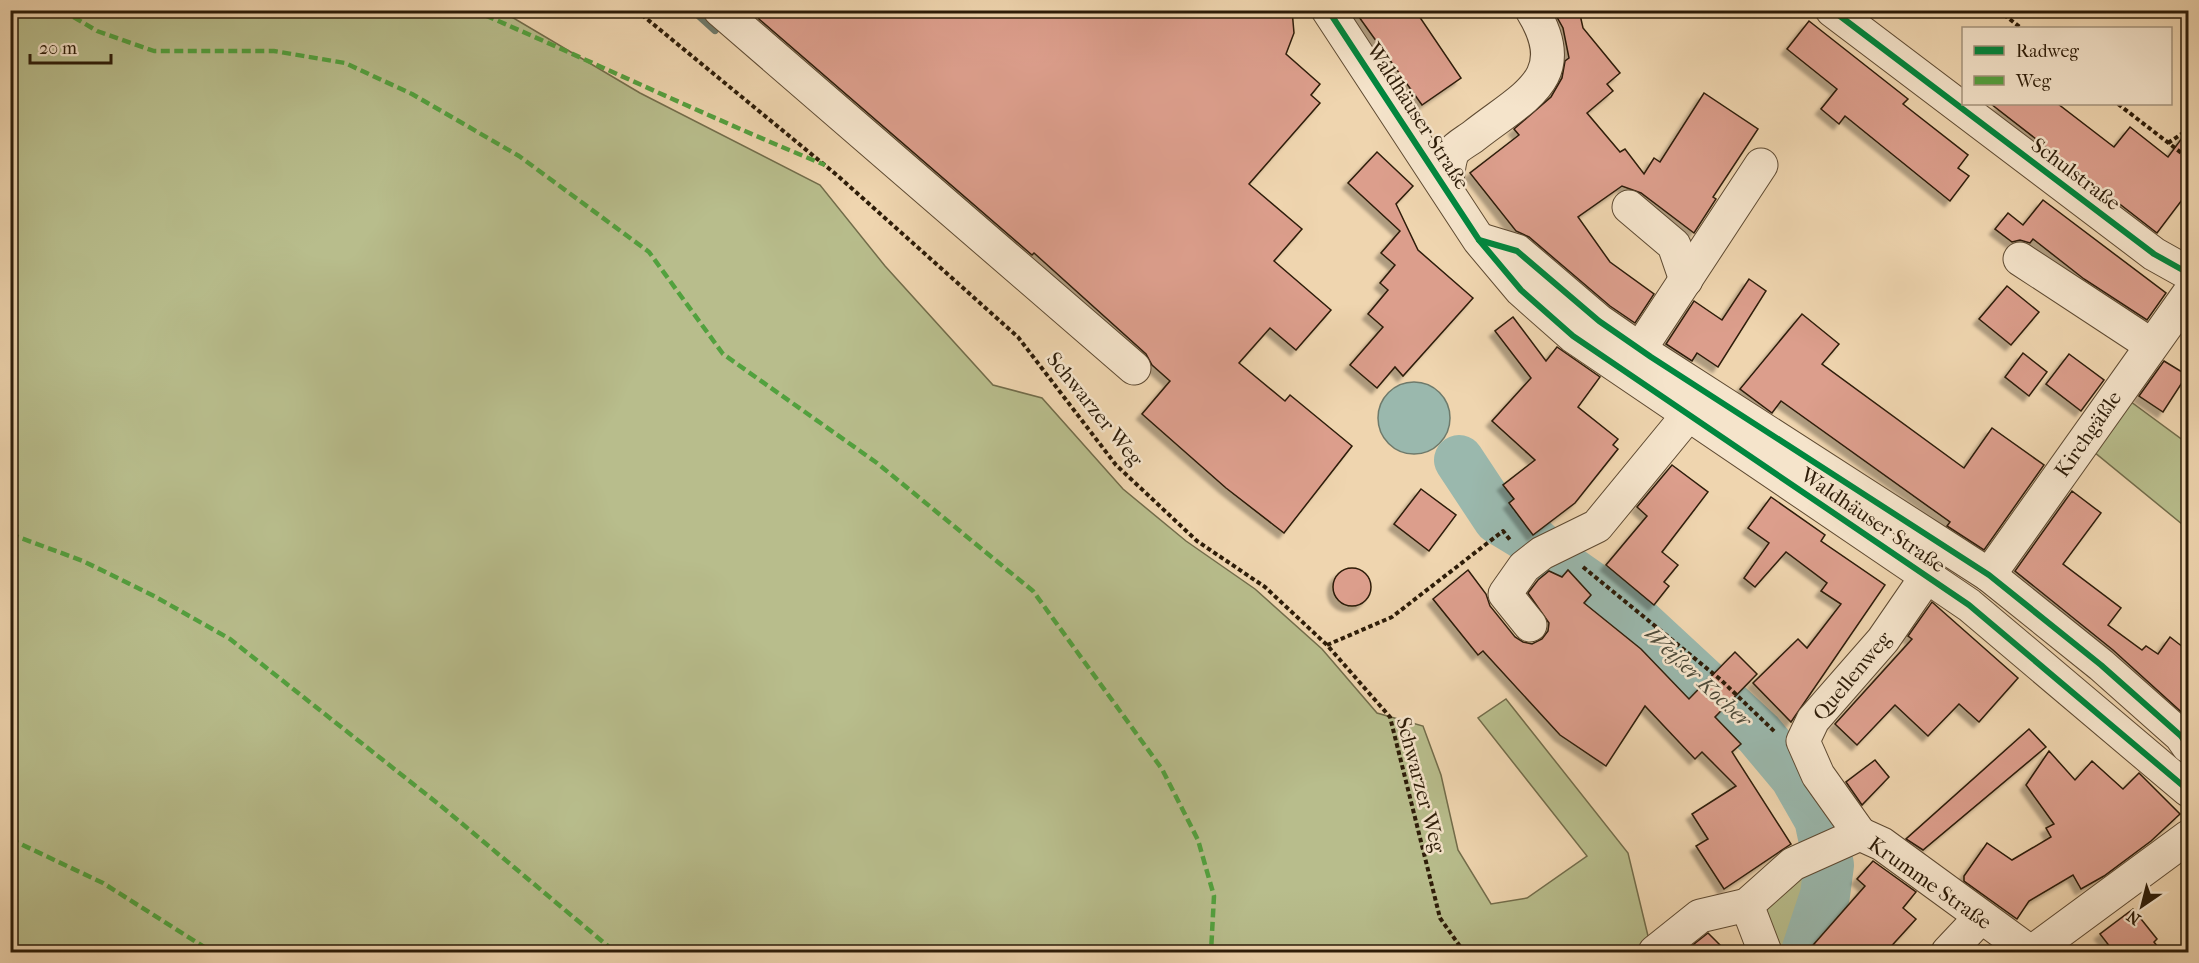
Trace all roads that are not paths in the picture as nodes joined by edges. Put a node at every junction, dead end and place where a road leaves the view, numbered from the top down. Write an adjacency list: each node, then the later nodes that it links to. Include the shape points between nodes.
1 (720, 10): 15 (street)
2 (1328, 10): 6 (street, Waldhäuser Straße)
3 (1532, 10): 6 (street, via 1550,49 1547,69 1536,87 1453,152)
4 (1832, 10): 10 (street, Schulstraße, via 2154,254)
5 (1761, 165): 11 (street)
6 (1446, 188): 8 (street, Waldhäuser Straße)
7 (1629, 207): 11 (street, via 1674,245)
8 (1479, 240): 14 (street, Waldhäuser Straße, via 1517,251 1599,321); 16 (street, Waldhäuser Straße, via 1521,290 1573,336)
9 (2019, 259): 13 (street)
10 (2188, 273)
11 (1686, 280): 14 (street)
12 (2188, 295): 13 (street, Kirchgäßle)
13 (2151, 345): 17 (street, Kirchgäßle)
14 (1640, 349): 17 (street, Waldhäuser Straße)
15 (1134, 368)
16 (1689, 414): 18 (street, Waldhäuser Straße); 19 (street, via 1597,526 1524,567 1505,594)
17 (1989, 575): 20 (street, Waldhäuser Straße, via 2101,665)
18 (1927, 576): 21 (street, Waldhäuser Straße, via 1969,605); 23 (street, Quellenweg, via 1884,640 1814,720 1803,741)
19 (1530, 625)
20 (2188, 746)
21 (2188, 790)
22 (2188, 837): 29 (street, Krumme Straße)
23 (1850, 839): 24 (street, via 1793,864); 25 (street, Krumme Straße, via 1882,844)
24 (1747, 905): 26 (street, via 1700,916); 27 (street)
25 (1981, 917): 28 (street); 29 (street, Krumme Straße)
26 (1655, 952)
27 (1766, 952)
28 (1948, 952)
29 (2031, 952)

